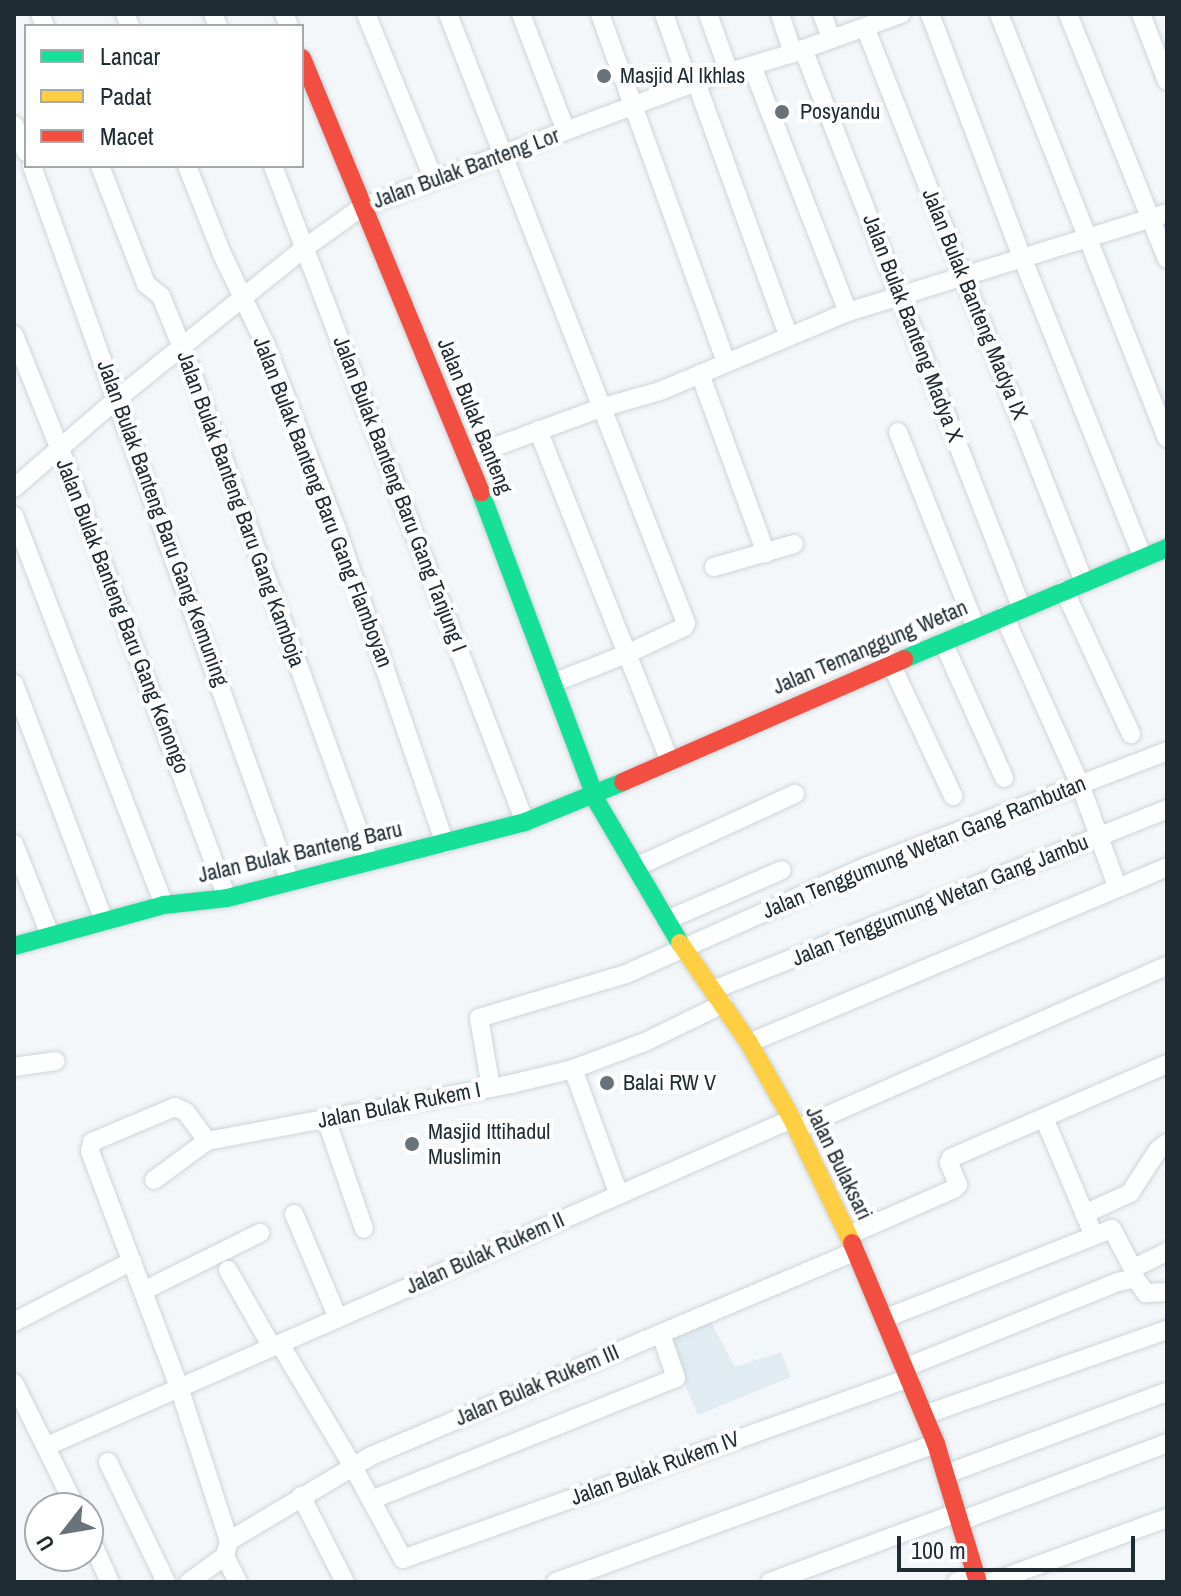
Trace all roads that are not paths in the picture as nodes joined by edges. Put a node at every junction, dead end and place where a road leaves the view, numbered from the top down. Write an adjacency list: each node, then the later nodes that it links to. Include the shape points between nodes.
1 (366, 14): 31 (street)
2 (448, 14): 26 (street)
3 (521, 14): 24 (street)
4 (600, 14): 22 (street)
5 (664, 14): 21 (street)
6 (708, 14): 19 (street)
7 (780, 14): 16 (street, Jalan Bulak Banteng Madya X)
8 (822, 14): 15 (street)
9 (930, 14): 36 (street)
10 (999, 14): 34 (street)
11 (1068, 14): 33 (street)
12 (1141, 14): 20 (street)
13 (892, 15): 14 (street, Jalan Bulak Banteng Lor)
14 (865, 27): 15 (street, Jalan Bulak Banteng Lor); 38 (street, Jalan Bulak Banteng Madya IX)
15 (831, 38): 16 (street, Jalan Bulak Banteng Lor)
16 (798, 51): 18 (street, Jalan Bulak Banteng Lor); 39 (street, Jalan Bulak Banteng Madya X)
17 (304, 63): 32 (street, Jalan Bulak Banteng)
18 (752, 66): 19 (street, Jalan Bulak Banteng Lor); 41 (street)
19 (729, 72): 21 (street, Jalan Bulak Banteng Lor)
20 (1167, 81)
21 (692, 83): 22 (street, Jalan Bulak Banteng Lor); 43 (street)
22 (636, 105): 24 (street, Jalan Bulak Banteng Lor); 45 (street)
23 (14, 125): 25 (street)
24 (566, 131): 26 (street, Jalan Bulak Banteng Lor)
25 (24, 148)
26 (503, 155): 31 (street, Jalan Bulak Banteng Lor); 48 (street)
27 (33, 168): 47 (street, Jalan Bulak Banteng Baru Gang Kemuning)
28 (101, 168): 44 (street, Jalan Bulak Banteng Baru Gang Kamboja, via 146,284 161,296)
29 (188, 168): 40 (street, Jalan Bulak Banteng Baru Gang Flamboyan)
30 (274, 168): 35 (street, Jalan Bulak Banteng Baru Gang Tanjung I)
31 (434, 180): 32 (street, Jalan Bulak Banteng Lor)
32 (362, 207): 35 (street, Jalan Bulak Banteng Lor); 53 (street, Jalan Bulak Banteng)
33 (1158, 215): 34 (street); 37 (street)
34 (1086, 236): 36 (street); 51 (street)
35 (306, 247): 40 (street, Jalan Bulak Banteng Lor); 79 (street, Jalan Bulak Banteng Baru Gang Tanjung I)
36 (1022, 257): 38 (street); 59 (street)
37 (1167, 259)
38 (963, 274): 39 (street); 61 (street, Jalan Bulak Banteng Madya IX)
39 (902, 296): 41 (street); 63 (street, Jalan Bulak Banteng Madya X)
40 (243, 299): 44 (street, Jalan Bulak Banteng Lor); 82 (street, Jalan Bulak Banteng Baru Gang Flamboyan, via 336,527)
41 (848, 312): 43 (street)
42 (14, 335): 52 (street, Jalan Bulak Banteng Baru Gang Kenongo)
43 (789, 337): 45 (street)
44 (181, 349): 47 (street, Jalan Bulak Banteng Lor); 83 (street, Jalan Bulak Banteng Baru Gang Kamboja)
45 (726, 363): 46 (street)
46 (700, 374): 48 (street); 58 (street)
47 (118, 398): 52 (street, Jalan Bulak Banteng Lor); 87 (street, Jalan Bulak Banteng Baru Gang Kemuning)
48 (604, 407): 49 (street); 66 (street, via 686,623)
49 (538, 430): 53 (street); 66 (street)
50 (898, 432): 64 (street)
51 (1167, 438)
52 (60, 449): 54 (street, Jalan Bulak Banteng Lor); 89 (street, Jalan Bulak Banteng Baru Gang Kenongo)
53 (467, 457): 68 (street, Jalan Bulak Banteng)
54 (14, 488)
55 (14, 516): 90 (street)
56 (794, 544): 58 (street)
57 (1167, 549): 59 (street, Jalan Temanggung Wetan)
58 (766, 553): 60 (street)
59 (1143, 558): 61 (street, Jalan Temanggung Wetan)
60 (714, 567)
61 (1084, 582): 62 (street, Jalan Temanggung Wetan)
62 (1064, 590): 63 (street, Jalan Temanggung Wetan); 70 (street)
63 (1013, 612): 64 (street, Jalan Temanggung Wetan); 74 (street, Jalan Bulak Banteng Madya X)
64 (976, 628): 65 (street, Jalan Temanggung Wetan)
65 (943, 642): 67 (street, Jalan Temanggung Wetan); 73 (street)
66 (629, 653): 68 (street); 72 (street)
67 (891, 664): 72 (street, Jalan Temanggung Wetan); 76 (street)
68 (553, 683): 77 (street, Jalan Bulak Banteng)
69 (14, 684): 92 (street)
70 (1131, 734)
71 (1167, 751): 74 (street, Jalan Tenggumung Wetan Gang Rambutan)
72 (670, 761): 77 (street, Jalan Temanggung Wetan)
73 (1004, 778)
74 (1080, 784): 80 (street, Jalan Bulak Banteng Madya X); 95 (street, Jalan Tenggumung Wetan Gang Rambutan, via 868,866)
75 (795, 794): 84 (street)
76 (953, 796)
77 (598, 803): 79 (street, Jalan Bulak Banteng Baru); 84 (street, Jalan Bulaksari)
78 (1167, 809): 80 (street, Jalan Tenggumung Wetan Gang Jambu)
79 (525, 822): 82 (street, Jalan Bulak Banteng Baru)
80 (1101, 836): 88 (street, Jalan Bulak Banteng Madya X); 97 (street, Jalan Tenggumung Wetan Gang Jambu)
81 (14, 844): 93 (street)
82 (445, 844): 83 (street, Jalan Bulak Banteng Baru)
83 (369, 860): 87 (street, Jalan Bulak Banteng Baru)
84 (636, 867): 91 (street, Jalan Bulaksari)
85 (1167, 867): 88 (street)
86 (782, 870): 91 (street)
87 (290, 882): 89 (street, Jalan Bulak Banteng Baru)
88 (1117, 886): 98 (street)
89 (227, 898): 90 (street, Jalan Bulak Banteng Baru)
90 (164, 905): 92 (street, Jalan Bulak Banteng Baru)
91 (667, 920): 95 (street, Jalan Bulaksari)
92 (104, 921): 93 (street, Jalan Bulak Banteng Baru)
93 (50, 935): 94 (street, Jalan Bulak Banteng Baru)
94 (14, 946)
95 (682, 947): 97 (street, Jalan Bulaksari); 103 (street, Jalan Tenggumung Wetan Gang Rambutan, via 626,974 479,1018)
96 (1167, 966): 106 (street, Jalan Bulak Rukem II)
97 (718, 997): 98 (street, Jalan Bulaksari); 102 (street, Jalan Bulak Rukem I, via 645,1042)
98 (749, 1043): 106 (street, Jalan Bulaksari)
99 (56, 1061): 101 (street)
100 (1167, 1064): 104 (street)
101 (14, 1067)
102 (573, 1069): 103 (street, Jalan Bulak Rukem I); 110 (street)
103 (491, 1088): 105 (street, Jalan Bulak Rukem I)
104 (1044, 1118): 112 (street); 116 (street, Jalan Bulak Rukem III, via 951,1158 958,1185 954,1189)
105 (326, 1119): 107 (street, Jalan Bulak Rukem I); 113 (street)
106 (794, 1124): 110 (street, Jalan Bulak Rukem II); 116 (street, Jalan Bulaksari)
107 (207, 1141): 109 (street); 118 (street, via 186,1112 175,1107 92,1142 89,1148)
108 (1167, 1143): 112 (street, via 1130,1193)
109 (154, 1180)
110 (619, 1195): 123 (street, Jalan Bulak Rukem II)
111 (294, 1214): 123 (street)
112 (1084, 1214): 115 (street)
113 (364, 1229)
114 (260, 1233): 121 (street)
115 (1094, 1236): 120 (street, via 1112,1229); 124 (street)
116 (852, 1243): 124 (street, Jalan Bulaksari); 127 (street, Jalan Bulak Rukem III)
117 (1167, 1252): 120 (street, Jalan Bulak Rukem IV)
118 (132, 1261): 121 (street); 125 (street)
119 (228, 1270): 128 (street)
120 (1133, 1272): 122 (street, via 1146,1293); 129 (street, Jalan Bulak Rukem IV)
121 (143, 1291): 131 (street)
122 (1167, 1292)
123 (338, 1318): 128 (street, Jalan Bulak Rukem II)
124 (886, 1318): 129 (street, Jalan Bulaksari)
125 (14, 1322)
126 (1167, 1330): 134 (street)
127 (661, 1334): 139 (street, Jalan Bulak Rukem III); 143 (street, via 676,1378)
128 (276, 1345): 131 (street, Jalan Bulak Rukem II); 139 (street)
129 (906, 1373): 134 (street, Jalan Bulaksari); 143 (street, Jalan Bulak Rukem IV, via 403,1559)
130 (14, 1383): 133 (street)
131 (179, 1387): 137 (street, Jalan Bulak Rukem II); 146 (street)
132 (1167, 1392): 140 (street)
133 (19, 1406): 137 (street)
134 (924, 1415): 136 (street, Jalan Bulaksari)
135 (1167, 1443): 144 (street)
136 (936, 1444): 140 (street, Jalan Bulaksari); 152 (street)
137 (47, 1446): 141 (street)
138 (108, 1462): 148 (street)
139 (352, 1465): 142 (street, Jalan Bulak Rukem III); 143 (street)
140 (946, 1474): 144 (street, Jalan Bulaksari)
141 (69, 1492)
142 (301, 1496): 146 (street, Jalan Bulak Rukem III); 151 (street)
143 (371, 1500)
144 (958, 1517): 147 (street, Jalan Bulaksari); 153 (street)
145 (1167, 1518): 147 (street)
146 (227, 1549): 149 (street, Jalan Bulak Rukem III); 150 (street)
147 (982, 1580): 154 (street)
148 (166, 1582)
149 (189, 1582)
150 (238, 1582)
151 (345, 1582)
152 (556, 1582)
153 (770, 1582)
154 (957, 1582)

